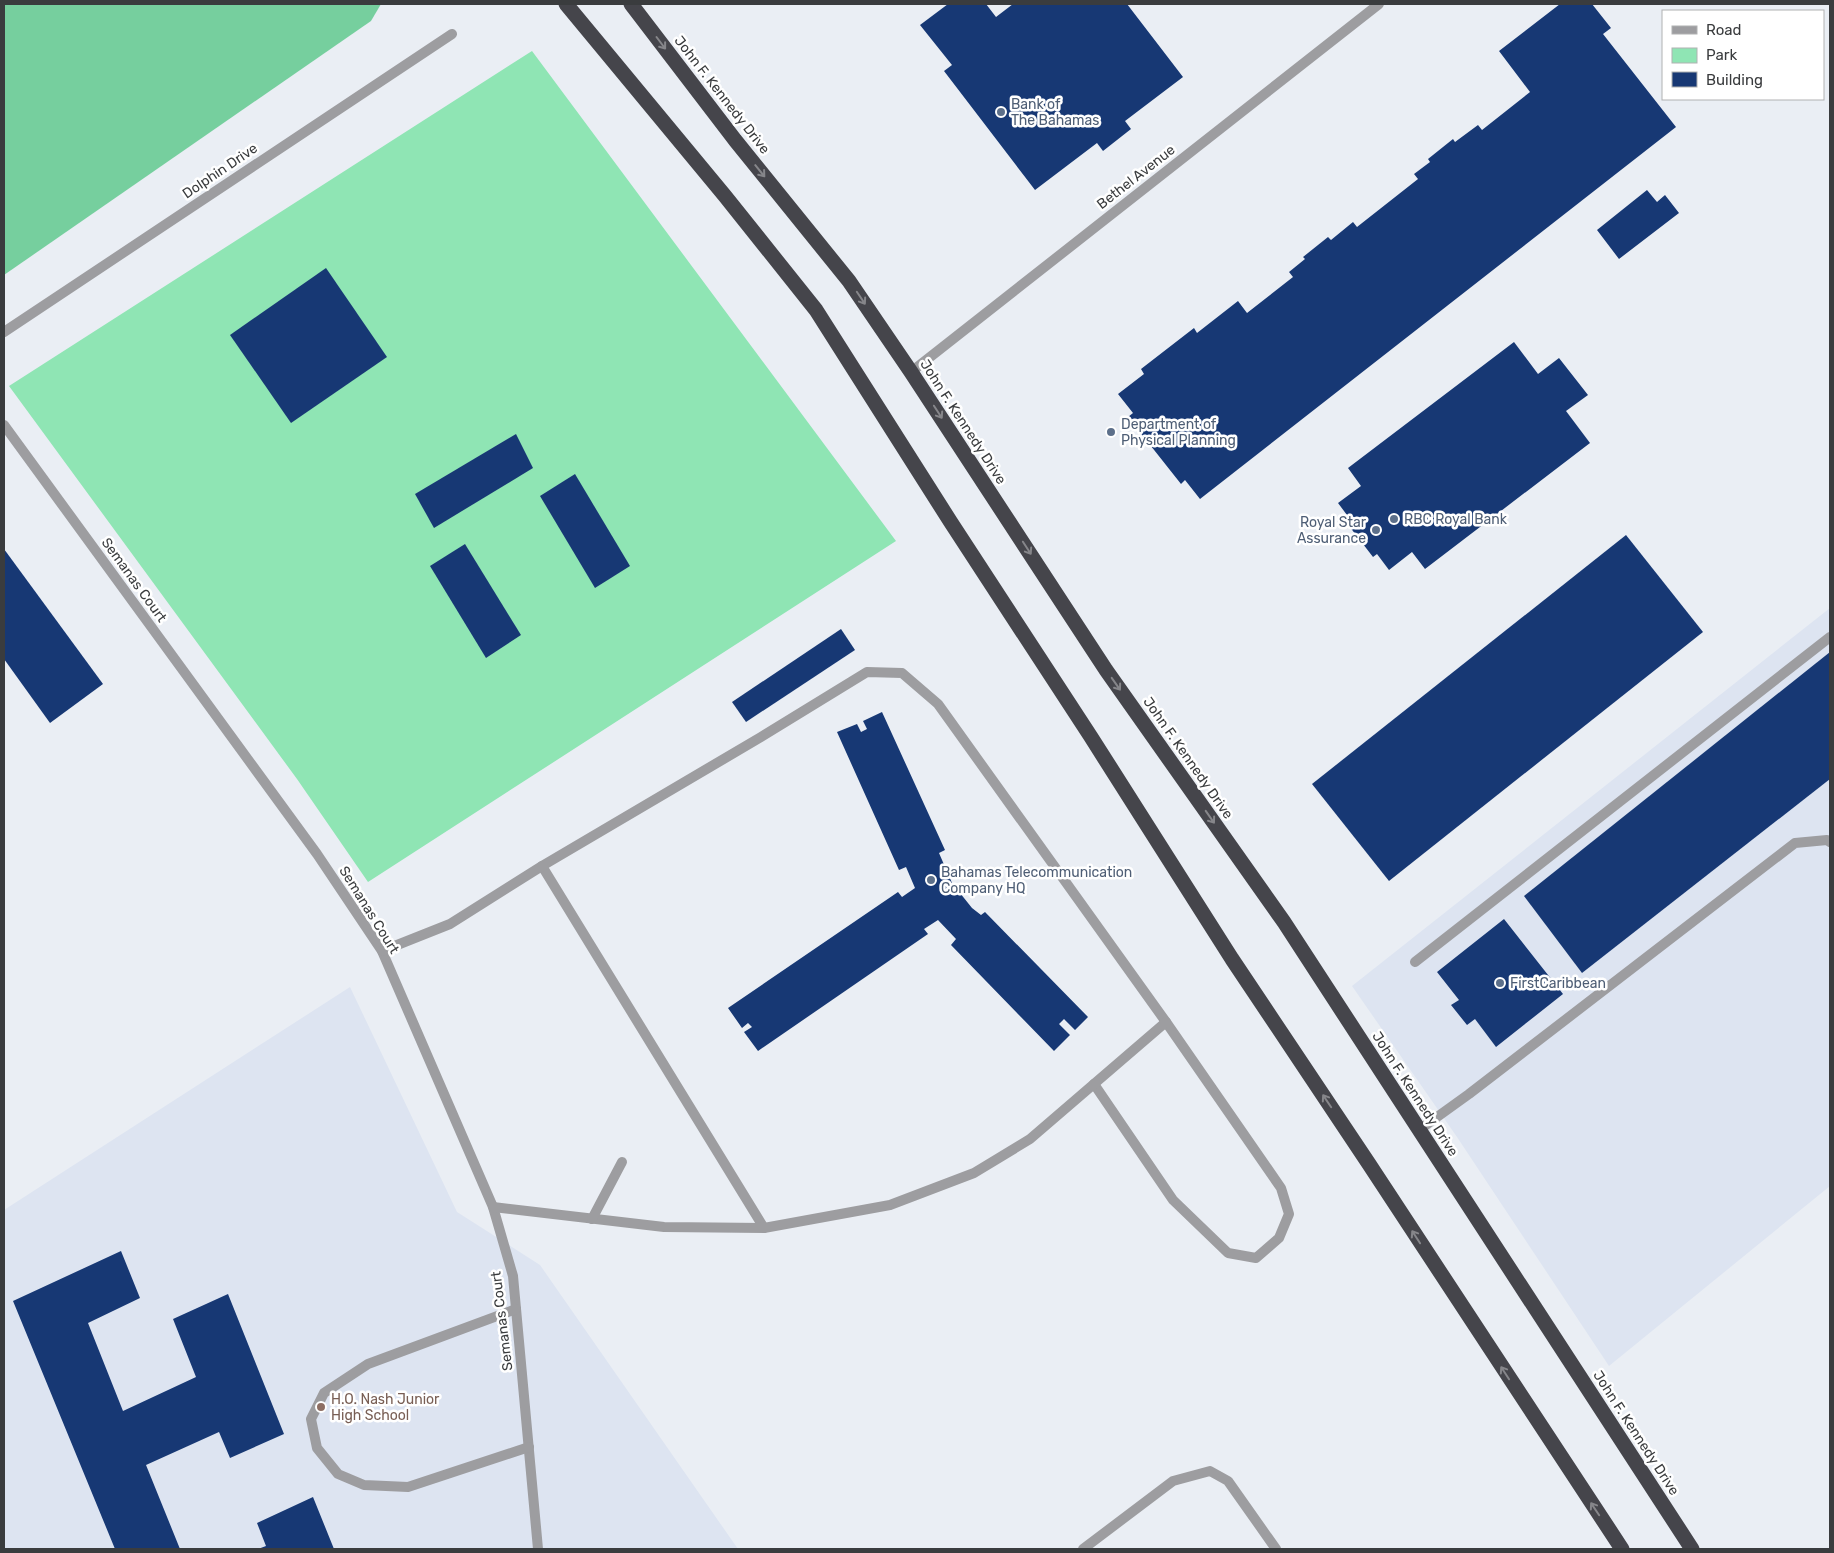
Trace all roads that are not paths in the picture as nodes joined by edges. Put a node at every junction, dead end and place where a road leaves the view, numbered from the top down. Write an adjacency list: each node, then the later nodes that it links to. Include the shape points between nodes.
1 (566, 4): 25 (highway, one-way to 1, via 1232,959 816,310)
2 (631, 4): 6 (highway, John F. Kennedy Drive, one-way to 6, via 849,281)
3 (1379, 4): 6 (street, Bethel Avenue)
4 (452, 34): 5 (street, Dolphin Drive)
5 (4, 332)
6 (911, 372): 15 (highway, John F. Kennedy Drive, one-way to 15, via 1106,670 1284,922)
7 (4, 425): 11 (street, Semanas Court, via 317,854)
8 (1830, 637): 12 (street)
9 (1830, 842): 15 (street, via 1795,843)
10 (542, 866): 11 (street, via 450,924); 13 (street, via 868,672 902,673 938,704); 19 (street)
11 (382, 951): 17 (street, Semanas Court)
12 (1415, 962)
13 (1166, 1022): 14 (street); 14 (street, via 1281,1188 1290,1214 1279,1238 1256,1258 1228,1253 1173,1200)
14 (1094, 1084): 19 (street, via 1030,1139 974,1173 890,1204)
15 (1419, 1130): 26 (highway, John F. Kennedy Drive)
16 (622, 1162): 18 (street)
17 (493, 1207): 18 (street); 20 (street, Semanas Court, via 513,1276)
18 (592, 1219): 19 (street, via 664,1227)
19 (764, 1228)
20 (516, 1309): 21 (street, Semanas Court); 21 (street, via 368,1364 324,1393 311,1419 317,1448 338,1474 364,1485 408,1486)
21 (529, 1447): 23 (street, Semanas Court)
22 (1272, 1548): 24 (street, via 1228,1481 1210,1471 1173,1481)
23 (538, 1549)
24 (1083, 1549)
25 (1622, 1549)
26 (1692, 1549)

